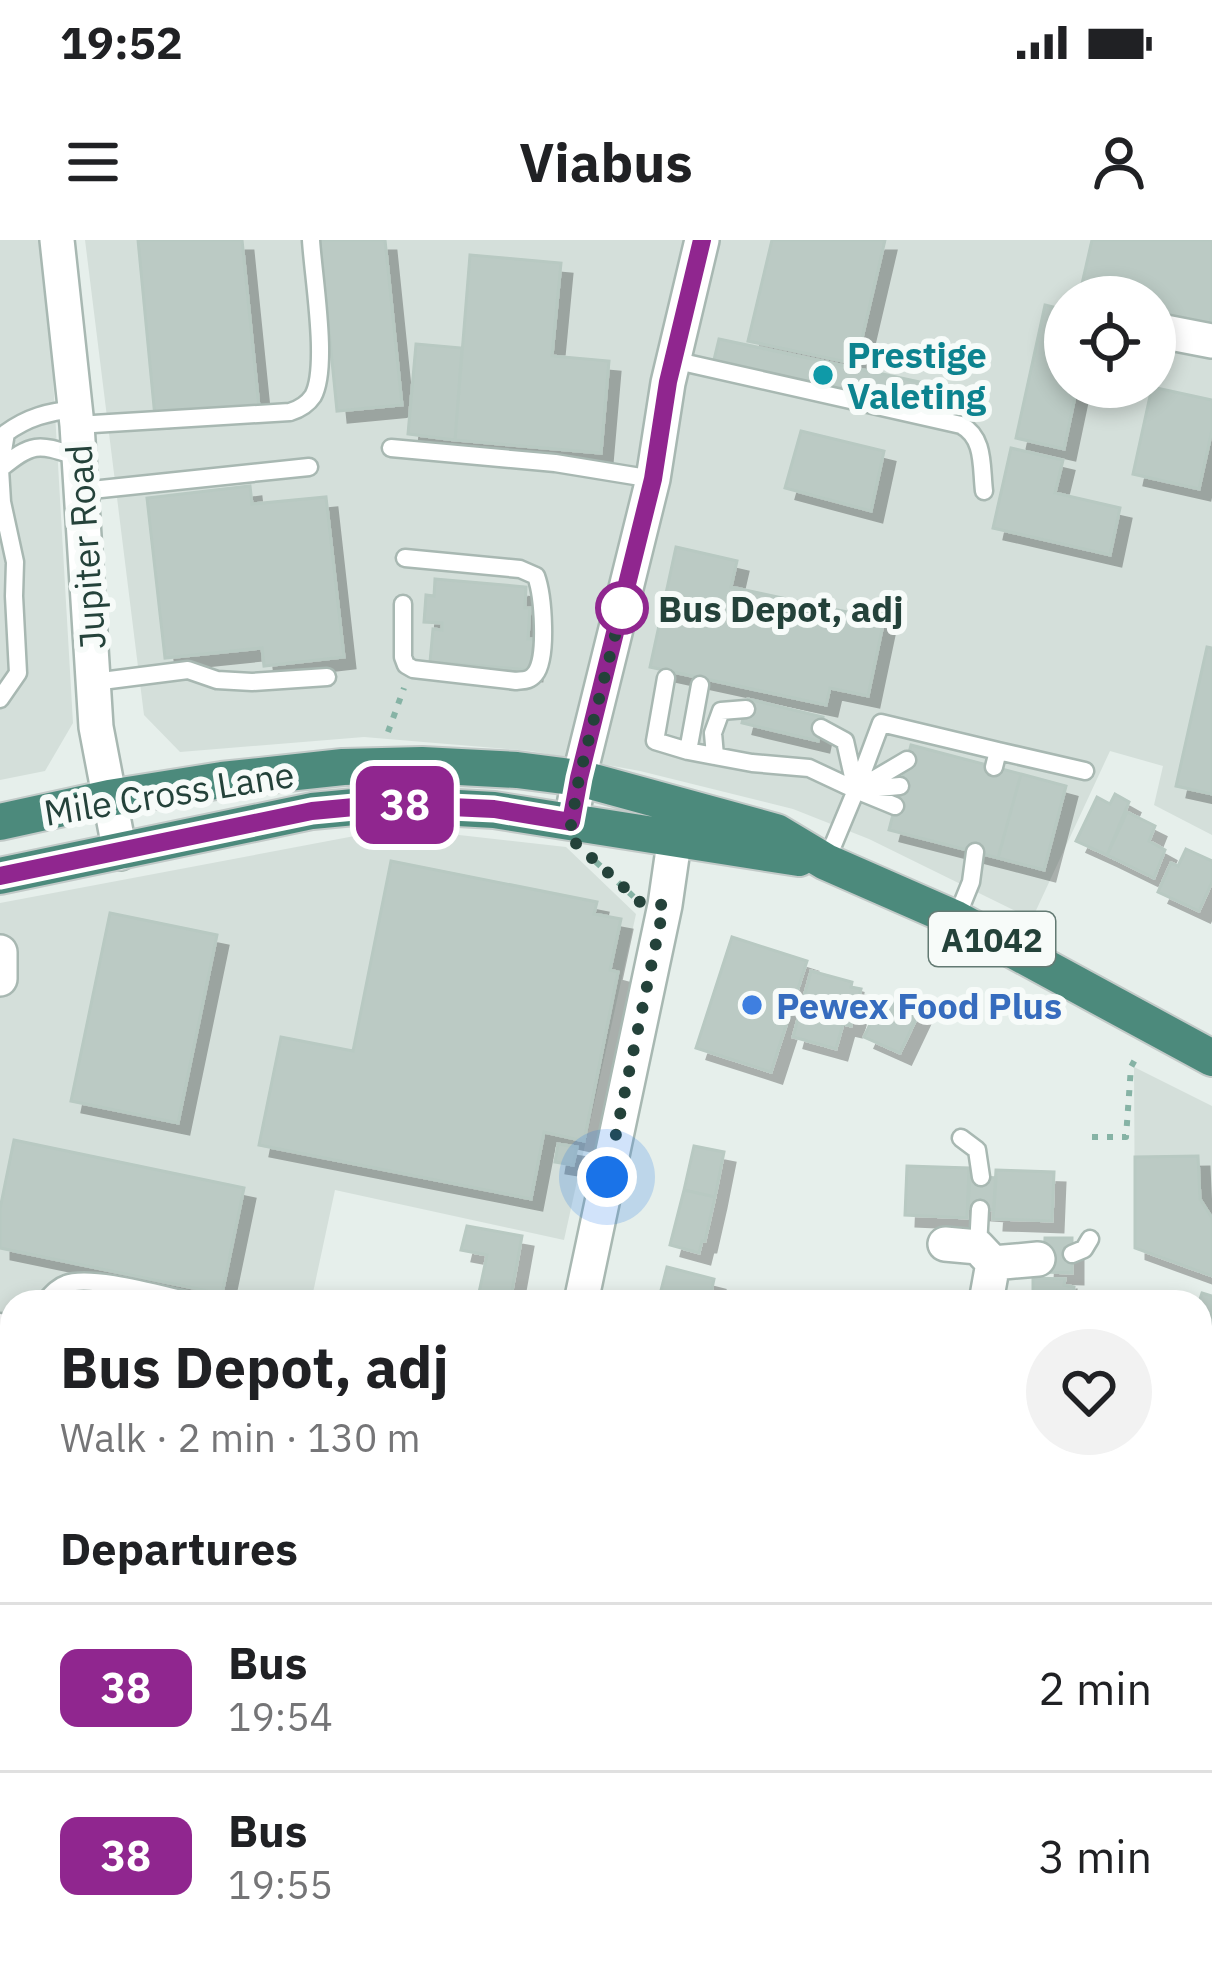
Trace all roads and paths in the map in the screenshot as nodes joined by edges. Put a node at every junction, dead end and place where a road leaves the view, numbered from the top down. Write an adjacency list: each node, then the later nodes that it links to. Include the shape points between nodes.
1 (57, 240): 7 (street, Jupiter Road)
2 (310, 240): 7 (lane, via 321,368 302,408)
3 (702, 240): 6 (street)
4 (1176, 335): 5 (street)
5 (1212, 341)
6 (673, 360): 11 (street); 12 (lane, via 962,425 979,443)
7 (78, 445): 9 (lane); 10 (lane, via 25,449); 10 (lane, via 50,412 26,419 5,433); 18 (street, Jupiter Road)
8 (391, 448): 11 (lane)
9 (309, 467)
10 (0, 470): 15 (lane, via 15,562)
11 (653, 479): 29 (street)
12 (984, 490)
13 (405, 559): 14 (lane, via 536,576 544,607 538,669 516,681 413,669 403,657)
14 (403, 604)
15 (7, 610): 21 (lane, via 18,673)
16 (327, 677): 18 (lane, via 252,682 188,670)
17 (666, 678): 25 (lane, via 655,740)
18 (94, 682): 32 (street, Jupiter Road)
19 (406, 682): 24 (path)
20 (700, 685): 25 (lane)
21 (0, 699)
22 (746, 709): 26 (lane, via 721,711)
23 (821, 728): 31 (lane, via 844,741)
24 (387, 736)
25 (688, 751): 26 (lane)
26 (715, 755): 31 (lane, via 809,768)
27 (907, 760): 31 (lane)
28 (1085, 771): 31 (lane, via 996,759 881,723)
29 (579, 778): 32 (highway, Mile Cross Lane / A1042, via 343,767); 34 (street); 35 (highway, Mile Cross Lane / A1042)
30 (901, 786): 31 (lane)
31 (856, 790): 33 (lane); 39 (lane)
32 (110, 798): 36 (highway, Mile Cross Lane / A1042); 38 (street, Jupiter Road)
33 (895, 806)
34 (571, 822): 35 (highway, Mile Cross Lane / A1042); 38 (highway, Mile Cross Lane / A1042, via 386,804 312,811); 41 (path, via 569,837 640,902)
35 (677, 822): 39 (highway, Mile Cross Lane / A1042, via 776,832); 41 (street)
36 (0, 823)
37 (975, 852): 42 (lane)
38 (120, 853): 40 (highway, Mile Cross Lane / A1042)
39 (826, 862): 42 (highway, Mile Cross Lane / A1042)
40 (0, 876)
41 (664, 905): 57 (street)
42 (956, 919): 45 (highway, Mile Cross Lane / A1042)
43 (0, 952): 44 (street)
44 (0, 979)
45 (1153, 1026): 46 (highway, Mile Cross Lane / A1042); 47 (path, via 1131,1067 1126,1137)
46 (1212, 1058)
47 (1092, 1137)
48 (962, 1138): 49 (lane, via 976,1150)
49 (981, 1177)
50 (980, 1209): 52 (lane)
51 (1090, 1239): 53 (lane)
52 (972, 1251): 54 (street); 58 (street)
53 (1072, 1254)
54 (1041, 1258)
55 (56, 1290): 56 (lane, via 77,1281)
56 (127, 1290)
57 (584, 1290)
58 (983, 1290)

